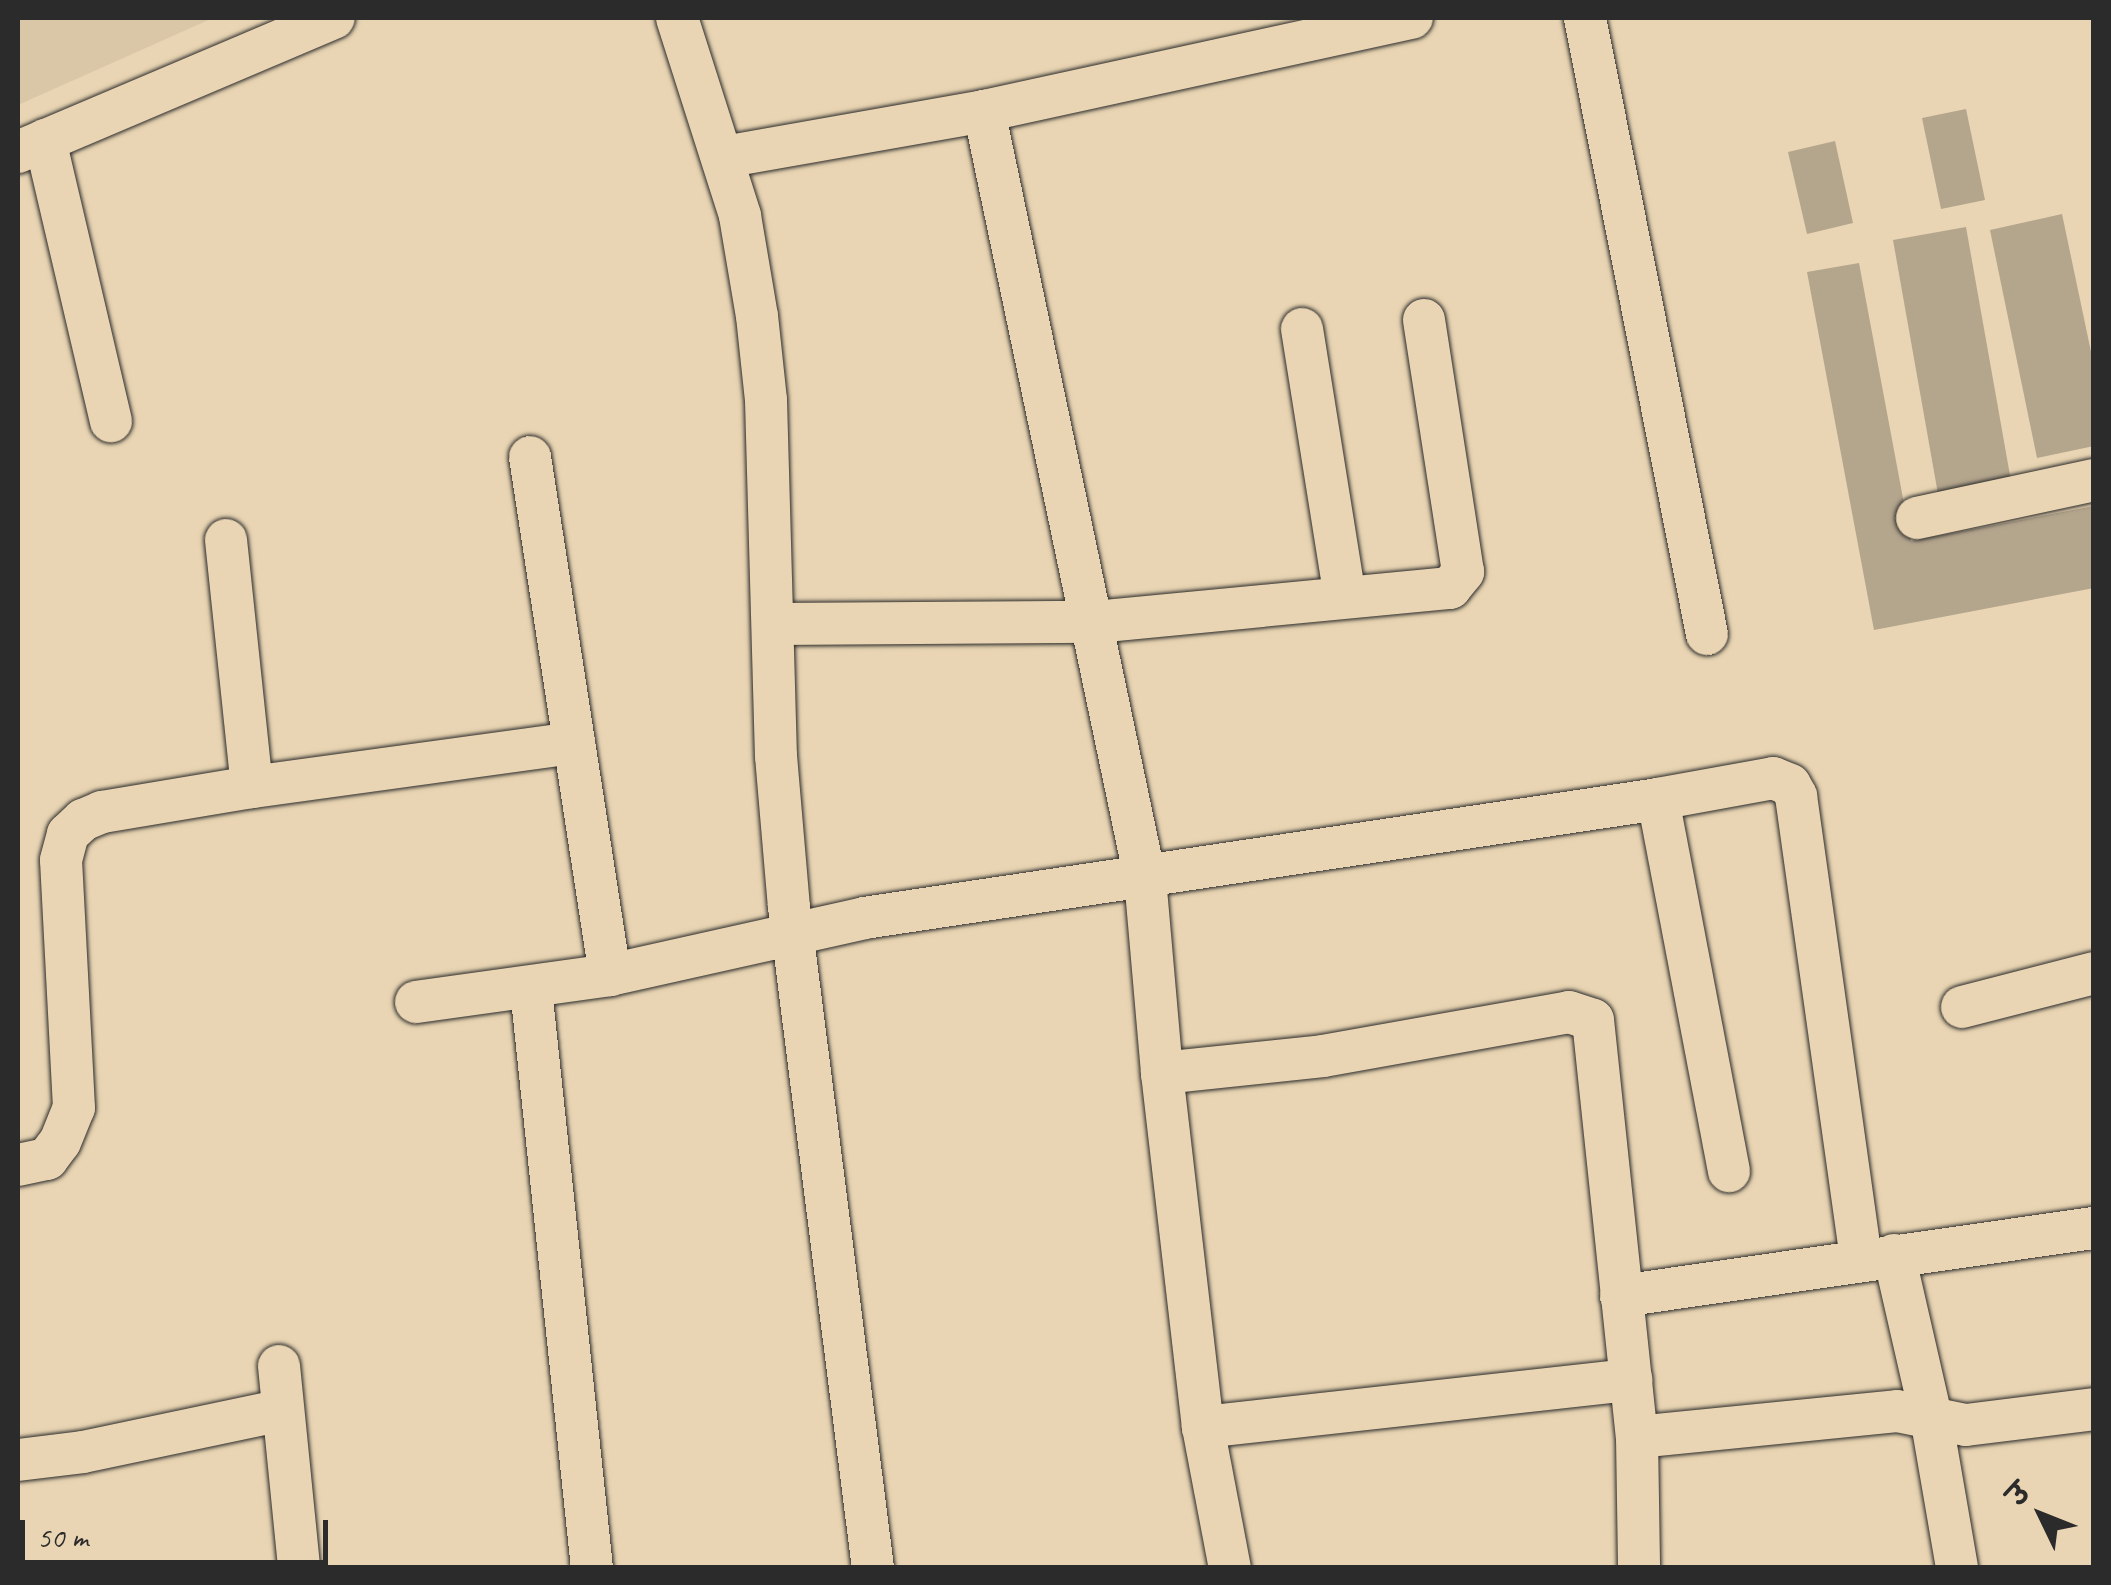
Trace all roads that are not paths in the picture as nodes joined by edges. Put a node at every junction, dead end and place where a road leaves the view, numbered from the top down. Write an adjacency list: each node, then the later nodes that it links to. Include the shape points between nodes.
1 (334, 18): 6 (street)
2 (677, 18): 7 (street)
3 (1412, 18): 5 (street)
4 (1585, 18): 18 (street)
5 (984, 111): 7 (street); 16 (street)
6 (31, 146): 10 (street)
7 (724, 157): 17 (street, via 740,216 766,400)
8 (1424, 320): 15 (street, via 1463,572 1440,592)
9 (1302, 330): 15 (street)
10 (111, 420)
11 (530, 457): 19 (street)
12 (2094, 480): 13 (street)
13 (1916, 518)
14 (226, 540): 20 (street)
15 (1345, 597): 16 (street)
16 (1095, 622): 17 (street); 22 (street)
17 (776, 624): 23 (street, via 776,756)
18 (1708, 634)
19 (574, 742): 20 (street); 25 (street)
20 (252, 787): 30 (street, via 102,812 68,834 61,860 74,1108 47,1160)
21 (1658, 799): 22 (street); 31 (street); 33 (street, via 1772,778 1790,784 1796,796)
22 (1145, 878): 23 (street); 29 (street)
23 (792, 932): 25 (street); 45 (street)
24 (2094, 973): 28 (street)
25 (610, 975): 26 (street)
26 (532, 990): 27 (street); 44 (street)
27 (416, 1002)
28 (1962, 1007)
29 (1162, 1074): 34 (street, via 1324,1056 1569,1012 1588,1015 1594,1020); 40 (street)
30 (18, 1165)
31 (1729, 1171)
32 (2094, 1228): 33 (street)
33 (1878, 1258): 34 (street); 39 (street)
34 (1621, 1296): 36 (street)
35 (278, 1366): 38 (street)
36 (1632, 1380): 40 (street); 41 (street)
37 (2094, 1409): 39 (street, via 1966,1425)
38 (283, 1410): 42 (street); 43 (street)
39 (1930, 1417): 41 (street, via 1898,1411); 48 (street)
40 (1203, 1428): 46 (street)
41 (1637, 1437): 47 (street)
42 (18, 1460)
43 (299, 1568)
44 (592, 1568)
45 (873, 1568)
46 (1230, 1568)
47 (1640, 1568)
48 (1956, 1568)

